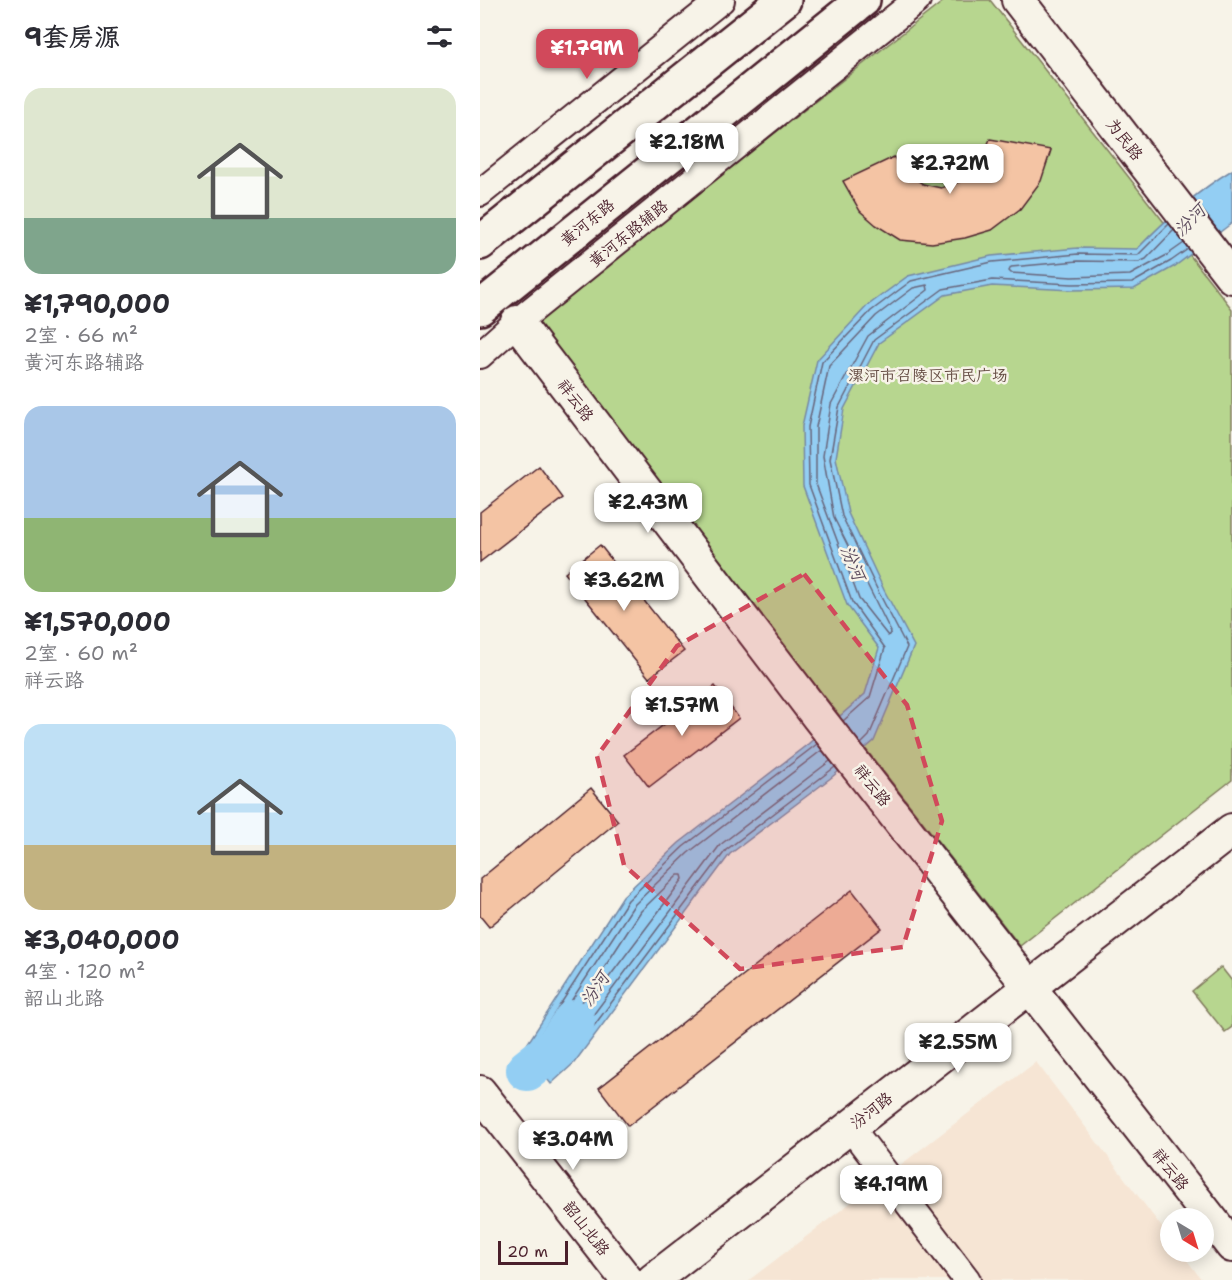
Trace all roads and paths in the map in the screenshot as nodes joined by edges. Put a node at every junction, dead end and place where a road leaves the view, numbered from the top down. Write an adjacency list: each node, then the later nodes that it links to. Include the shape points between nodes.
1 (721, 0): 6 (street)
2 (784, 0): 7 (main road)
3 (863, 0): 9 (main road, 黄河东路)
4 (917, 0): 10 (street, 黄河东路辅路)
5 (1018, 0): 8 (street, 为民路)
6 (480, 193)
7 (480, 243)
8 (1232, 277)
9 (480, 308)
10 (517, 322): 11 (street, 黄河东路辅路); 13 (street, 祥云路)
11 (480, 355)
12 (1232, 830): 13 (street, 汾河路)
13 (1029, 988): 15 (street, 汾河路); 16 (street, 祥云路)
14 (480, 1092): 17 (street, 韶山北路)
15 (850, 1126): 18 (street, 汾河路); 19 (street)
16 (1232, 1246)
17 (627, 1280)
18 (653, 1280)
19 (967, 1280)

